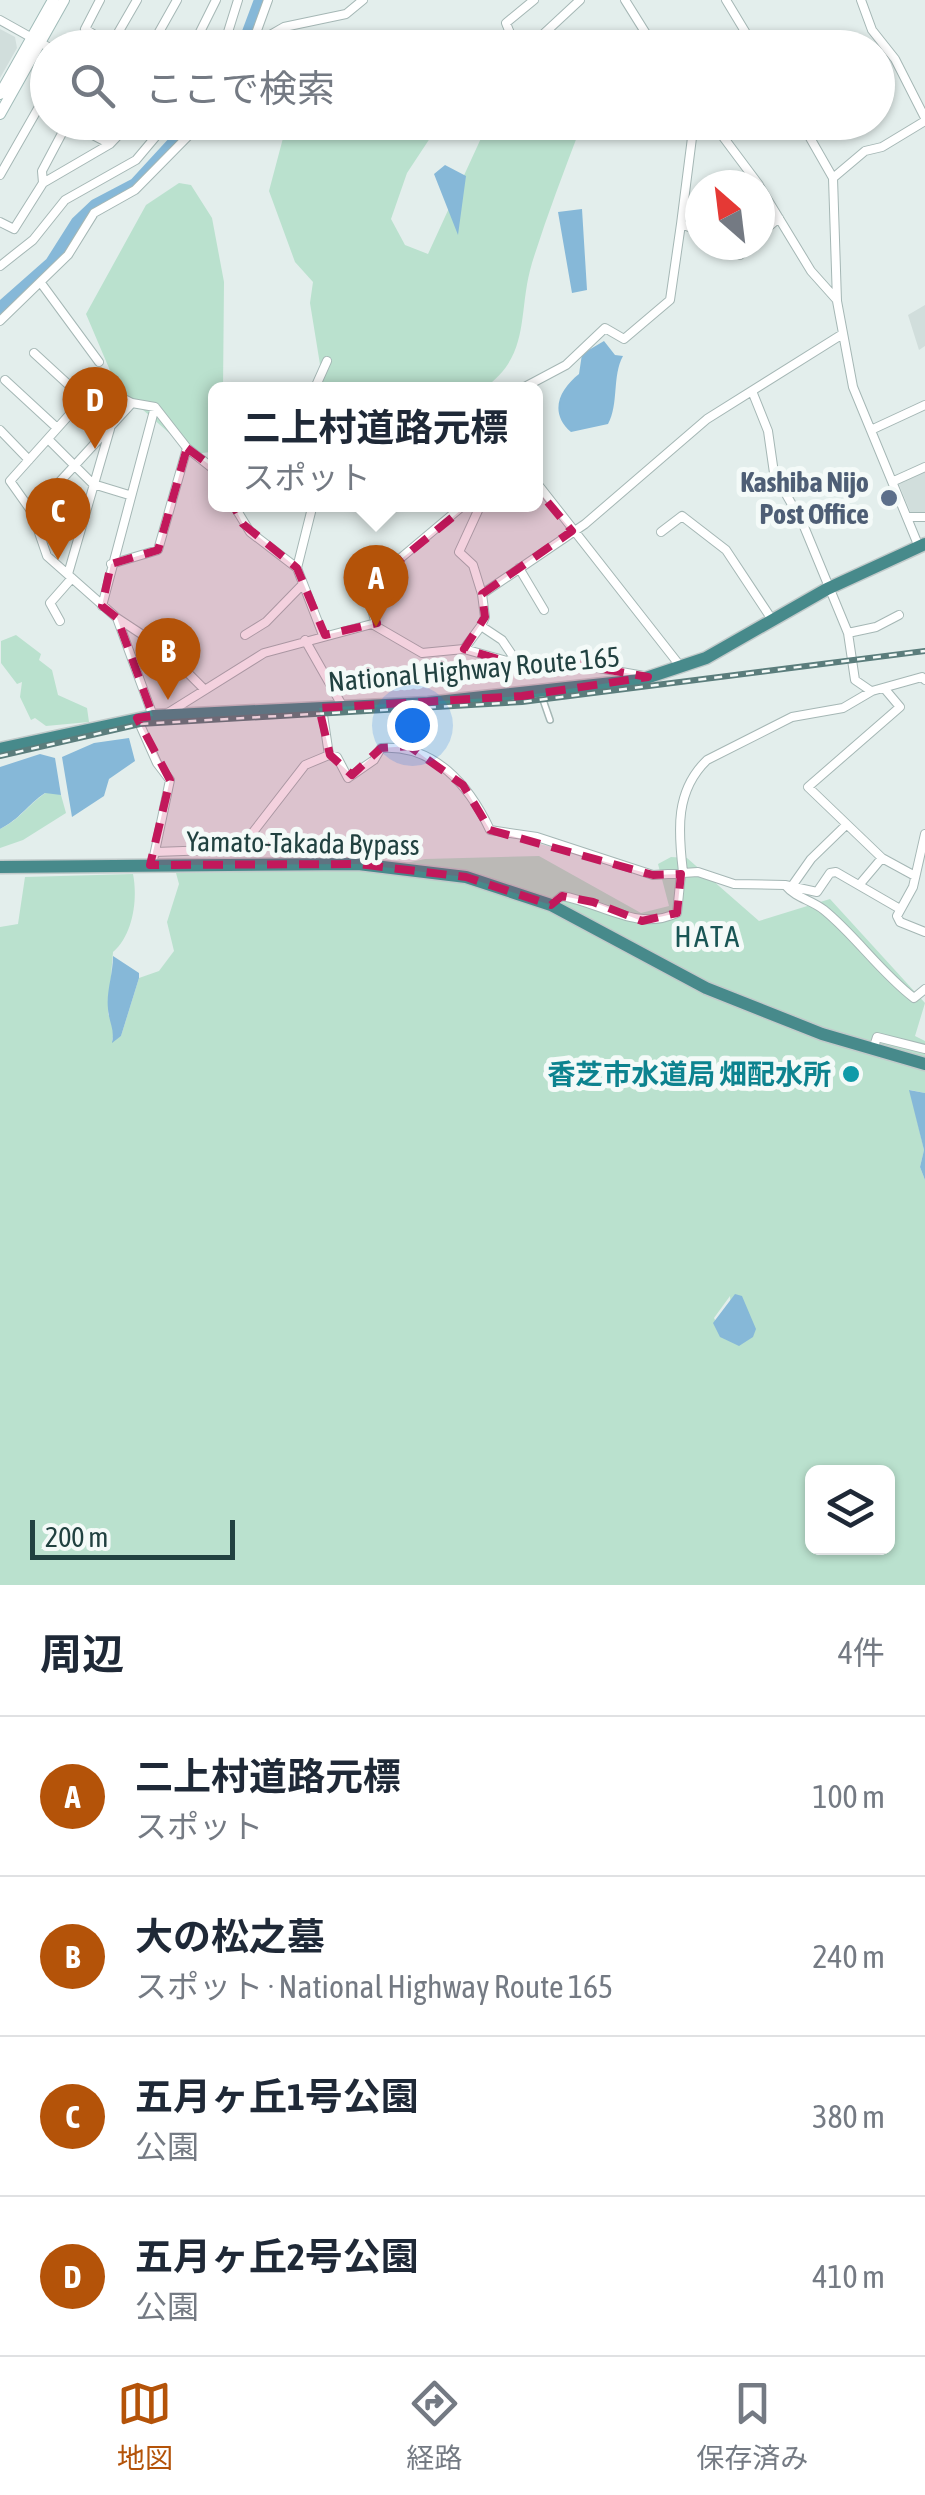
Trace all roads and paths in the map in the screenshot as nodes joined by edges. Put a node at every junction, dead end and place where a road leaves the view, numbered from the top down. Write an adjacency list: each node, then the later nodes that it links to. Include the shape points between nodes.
1 (53, 0): 16 (main road)
2 (64, 0): 17 (main road)
3 (100, 0): 18 (street)
4 (137, 0): 19 (street)
5 (177, 0): 20 (street)
6 (216, 0): 21 (street)
7 (238, 0): 22 (street)
8 (268, 0): 23 (street)
9 (363, 0): 24 (street, via 346,14)
10 (534, 0): 25 (street, via 506,23)
11 (580, 0): 26 (street)
12 (625, 0): 27 (street)
13 (726, 0): 28 (street)
14 (861, 0): 29 (street)
15 (0, 20): 30 (street)
16 (44, 30)
17 (47, 30)
18 (86, 30)
19 (121, 30)
20 (160, 30)
21 (201, 30)
22 (229, 30)
23 (257, 30)
24 (279, 30)
25 (509, 30)
26 (548, 30)
27 (644, 30)
28 (744, 30)
29 (872, 30)
30 (30, 36)
31 (30, 55): 34 (main road)
32 (30, 60): 35 (main road)
33 (895, 60): 36 (street)
34 (0, 94)
35 (0, 114)
36 (925, 120): 38 (street)
37 (30, 123): 50 (street)
38 (895, 139)
39 (59, 140): 52 (street, via 42,171)
40 (102, 140): 48 (street)
41 (114, 140): 48 (street)
42 (153, 140): 59 (street, via 136,160 65,200 33,240)
43 (185, 140): 60 (street, via 136,190 94,214)
44 (692, 140): 57 (street)
45 (725, 140): 49 (street)
46 (811, 140): 51 (street)
47 (893, 140): 51 (street, via 865,151)
48 (110, 144): 52 (street)
49 (747, 170)
50 (0, 176)
51 (832, 178): 61 (street)
52 (44, 183): 56 (street, via 14,229)
53 (775, 212): 54 (street)
54 (779, 218): 55 (street); 61 (street)
55 (775, 221)
56 (0, 222)
57 (681, 224): 58 (street); 69 (street, via 670,300 624,339 606,328 566,365)
58 (685, 226)
59 (0, 266)
60 (41, 282): 62 (street); 66 (street)
61 (837, 301): 63 (street)
62 (0, 321)
63 (841, 335): 70 (street); 78 (street)
64 (34, 353): 71 (street)
65 (327, 360): 68 (street)
66 (100, 362)
67 (5, 380): 75 (street)
68 (317, 382)
69 (534, 382)
70 (752, 391): 96 (street); 104 (street, via 774,472 803,524)
71 (84, 399): 72 (street, via 96,385); 75 (street)
72 (132, 403): 74 (street); 76 (street)
73 (925, 405): 78 (street)
74 (154, 407): 80 (street); 88 (street)
75 (58, 428): 79 (street)
76 (110, 429): 83 (street); 86 (street)
77 (0, 430): 81 (street)
78 (871, 430): 85 (street)
79 (48, 439): 81 (street); 83 (street)
80 (187, 448): 82 (street); 99 (street, via 158,550)
81 (29, 460): 89 (street, via 10,481)
82 (208, 465)
83 (75, 466): 86 (street); 89 (street)
84 (925, 467): 85 (street)
85 (894, 481): 95 (street)
86 (93, 484): 88 (street); 102 (street)
87 (543, 492): 96 (street)
88 (129, 495): 99 (street)
89 (32, 512): 102 (street, via 48,556)
90 (238, 512): 100 (street, via 250,532)
91 (311, 512): 100 (street)
92 (456, 512): 112 (street, via 378,578 369,599)
93 (476, 512): 105 (street, via 459,552 473,566)
94 (925, 517): 95 (street)
95 (908, 518): 98 (street)
96 (572, 531): 101 (street); 120 (street)
97 (661, 532): 111 (street, via 682,516 726,550)
98 (922, 546): 104 (highway, National Highway Route 165)
99 (110, 564): 106 (street)
100 (297, 568): 103 (street)
101 (519, 568): 105 (street); 107 (street)
102 (70, 576): 106 (street); 110 (street, via 50,603)
103 (302, 584): 115 (street); 116 (street)
104 (826, 589): 111 (highway, National Highway Route 165); 114 (street)
105 (482, 594): 113 (street)
106 (102, 606): 109 (street)
107 (544, 610)
108 (899, 615): 114 (street)
109 (117, 618): 124 (street, via 164,649); 129 (street)
110 (60, 621)
111 (773, 621): 120 (highway, National Highway Route 165)
112 (376, 624): 115 (street); 118 (street, via 422,653)
113 (481, 626): 118 (street); 119 (street, via 502,640)
114 (848, 632): 125 (street, via 855,680)
115 (323, 635): 117 (street)
116 (246, 636)
117 (305, 640): 124 (street, via 264,652); 127 (street)
118 (464, 649): 119 (street)
119 (519, 666): 121 (street, via 576,664)
120 (682, 668): 121 (highway, National Highway Route 165)
121 (648, 678): 126 (highway, National Highway Route 165)
122 (925, 680): 123 (street)
123 (884, 688): 125 (street); 134 (street, via 900,707 809,782)
124 (204, 689): 129 (street)
125 (872, 692): 140 (street, via 842,708 792,717 696,770 680,806)
126 (541, 694): 127 (highway, National Highway Route 165); 131 (street)
127 (343, 707): 128 (highway, National Highway Route 165)
128 (322, 708): 129 (highway, National Highway Route 165); 133 (street)
129 (159, 715): 130 (highway, National Highway Route 165)
130 (137, 718): 132 (highway, National Highway Route 165); 137 (street, via 170,780)
131 (550, 720)
132 (0, 749)
133 (329, 755): 137 (street, via 305,765 240,849); 140 (street, via 348,778 381,748 409,746 463,786 490,830 537,837 653,875)
134 (845, 826): 136 (street); 143 (street)
135 (925, 834): 138 (street)
136 (882, 858): 141 (street); 142 (street)
137 (153, 859): 139 (highway, Yamato-Takada Bypass); 144 (highway, Yamato-Takada Bypass, via 430,870)
138 (922, 864): 141 (street)
139 (0, 866)
140 (682, 873): 143 (street); 144 (street, via 677,913 665,919 642,922 562,896)
141 (916, 876): 145 (street)
142 (860, 884): 143 (street, via 836,872 817,892); 145 (street)
143 (789, 886): 147 (street, via 796,898 826,911 914,998)
144 (551, 905): 149 (highway, Yamato-Takada Bypass, via 706,988)
145 (900, 908): 146 (street, via 900,922)
146 (925, 932)
147 (925, 989)
148 (925, 1049): 149 (street, via 877,1037)
149 (873, 1050): 150 (highway, Yamato-Takada Bypass)
150 (925, 1064)

